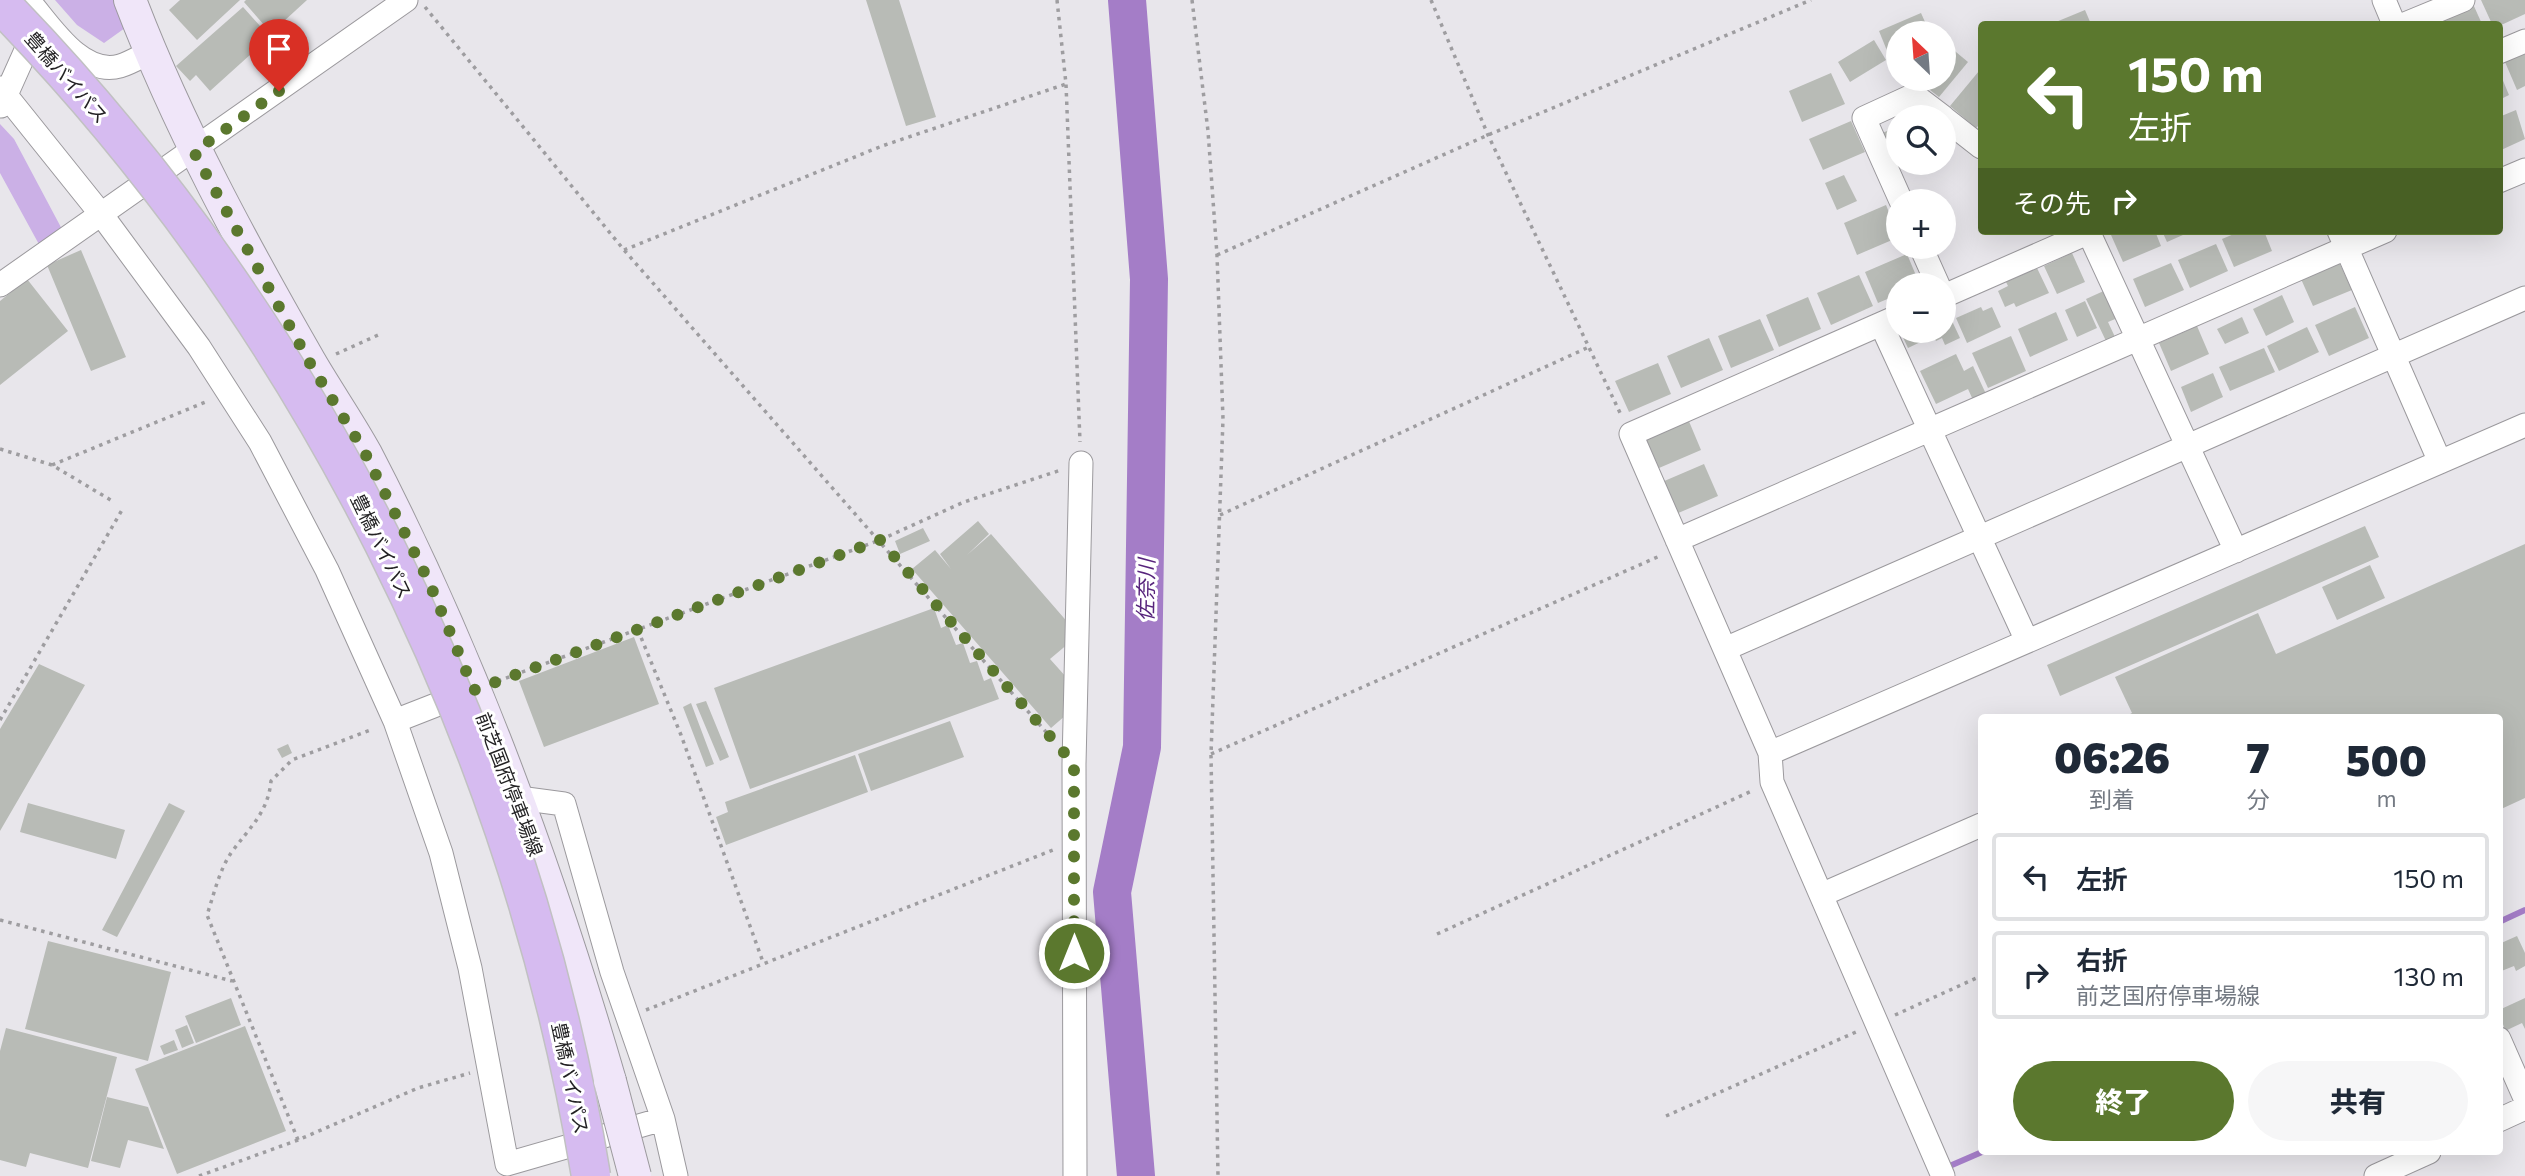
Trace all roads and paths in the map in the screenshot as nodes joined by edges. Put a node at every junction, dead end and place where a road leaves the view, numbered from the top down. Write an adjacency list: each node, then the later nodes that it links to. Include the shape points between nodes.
1 (130, 0): 17 (main road, 前芝国府停車場線)
2 (406, 0): 26 (street)
3 (419, 0): 35 (path)
4 (1057, 0): 18 (path)
5 (1192, 0): 36 (path)
6 (1431, 0): 24 (path)
7 (1811, 0): 24 (path)
8 (2384, 0): 12 (street)
9 (2463, 0): 13 (street)
10 (0, 3): 89 (highway, 豊橋バイパス, bridge, via 62,67 172,200 288,373 388,552 476,746 536,936)
11 (39, 5): 17 (street, via 78,56 91,64 119,66); 19 (street)
12 (2393, 21)
13 (2412, 21)
14 (0, 24): 95 (highway, 豊橋バイパス, via 51,77 160,209 274,382 373,551 461,759 520,934 566,1110)
15 (2525, 41): 16 (street)
16 (2503, 50)
17 (150, 52): 26 (main road, 前芝国府停車場線)
18 (1066, 84): 35 (path, via 882,146); 54 (path)
19 (2, 97): 30 (street)
20 (1891, 105): 21 (street, via 1914,94)
21 (1928, 105)
22 (1886, 107): 27 (street, via 1864,118)
23 (1956, 127): 25 (street)
24 (1489, 135): 36 (path); 44 (path)
25 (1978, 145)
26 (194, 152): 30 (street); 46 (main road, 前芝国府停車場線)
27 (1886, 167)
28 (2525, 170): 29 (street)
29 (2503, 179)
30 (100, 214): 37 (street); 47 (street, via 168,301)
31 (2081, 235): 38 (street)
32 (2092, 235): 42 (street)
33 (2364, 235): 34 (street)
34 (2343, 239): 42 (street); 45 (street)
35 (624, 250): 60 (path)
36 (1217, 255): 58 (path, via 1223,419)
37 (0, 285)
38 (1956, 291)
39 (2525, 298): 45 (street)
40 (1886, 322): 50 (street)
41 (378, 335): 46 (path)
42 (2138, 339): 49 (street); 51 (street)
43 (1898, 343): 49 (street)
44 (1589, 347): 50 (path); 58 (path)
45 (2393, 356): 51 (street); 53 (street)
46 (311, 365): 66 (main road, 前芝国府停車場線, via 370,463 429,582)
47 (229, 392): 55 (path); 68 (street, via 327,570)
48 (2525, 425): 53 (street)
49 (1929, 430): 59 (street); 61 (street)
50 (1631, 434): 61 (street)
51 (2188, 446): 59 (street); 62 (street)
52 (0, 449): 55 (path)
53 (2440, 462): 62 (street)
54 (1081, 463): 60 (path, via 964,502); 71 (street)
55 (52, 465): 56 (path)
56 (114, 502)
57 (122, 510): 67 (path)
58 (1220, 515): 70 (path)
59 (1979, 538): 64 (street); 65 (street)
60 (880, 540): 63 (path); 71 (path)
61 (1678, 543): 65 (street); 70 (path)
62 (2235, 551): 64 (street)
63 (638, 630): 66 (path); 79 (path)
64 (2027, 641): 69 (street)
65 (1725, 649): 69 (street)
66 (474, 690): 68 (street); 73 (main road, 前芝国府停車場線)
67 (0, 720)
68 (395, 721): 81 (path, via 301,756 271,781 270,798 231,853 207,915); 85 (street, via 441,853)
69 (1770, 753): 72 (street)
70 (1211, 754): 101 (path)
71 (1074, 764): 75 (street)
72 (1772, 782): 76 (street); 78 (path)
73 (519, 798): 82 (street, via 564,804); 98 (main road, 前芝国府停車場線, bridge, via 582,983)
74 (1978, 826): 76 (street)
75 (1074, 842): 79 (path); 100 (street)
76 (1821, 895): 83 (street)
77 (0, 920): 81 (path)
78 (1437, 934)
79 (763, 962): 82 (path)
80 (1978, 977): 83 (path)
81 (232, 981): 92 (path)
82 (628, 1017): 91 (street)
83 (1877, 1023): 88 (path); 102 (street)
84 (2503, 1048): 86 (street)
85 (489, 1067): 91 (street, via 507,1164); 92 (path, via 418,1088)
86 (2525, 1098)
87 (2525, 1108): 90 (street)
88 (1666, 1116)
89 (582, 1118): 96 (highway, 豊橋バイパス, bridge); 97 (highway, bridge)
90 (2503, 1118)
91 (663, 1119): 99 (street)
92 (298, 1140): 94 (path)
93 (2423, 1155): 103 (street)
94 (198, 1176)
95 (577, 1176)
96 (591, 1176)
97 (597, 1176)
98 (635, 1176)
99 (676, 1176)
100 (1075, 1176)
101 (1218, 1176)
102 (1943, 1176)
103 (2376, 1176)

